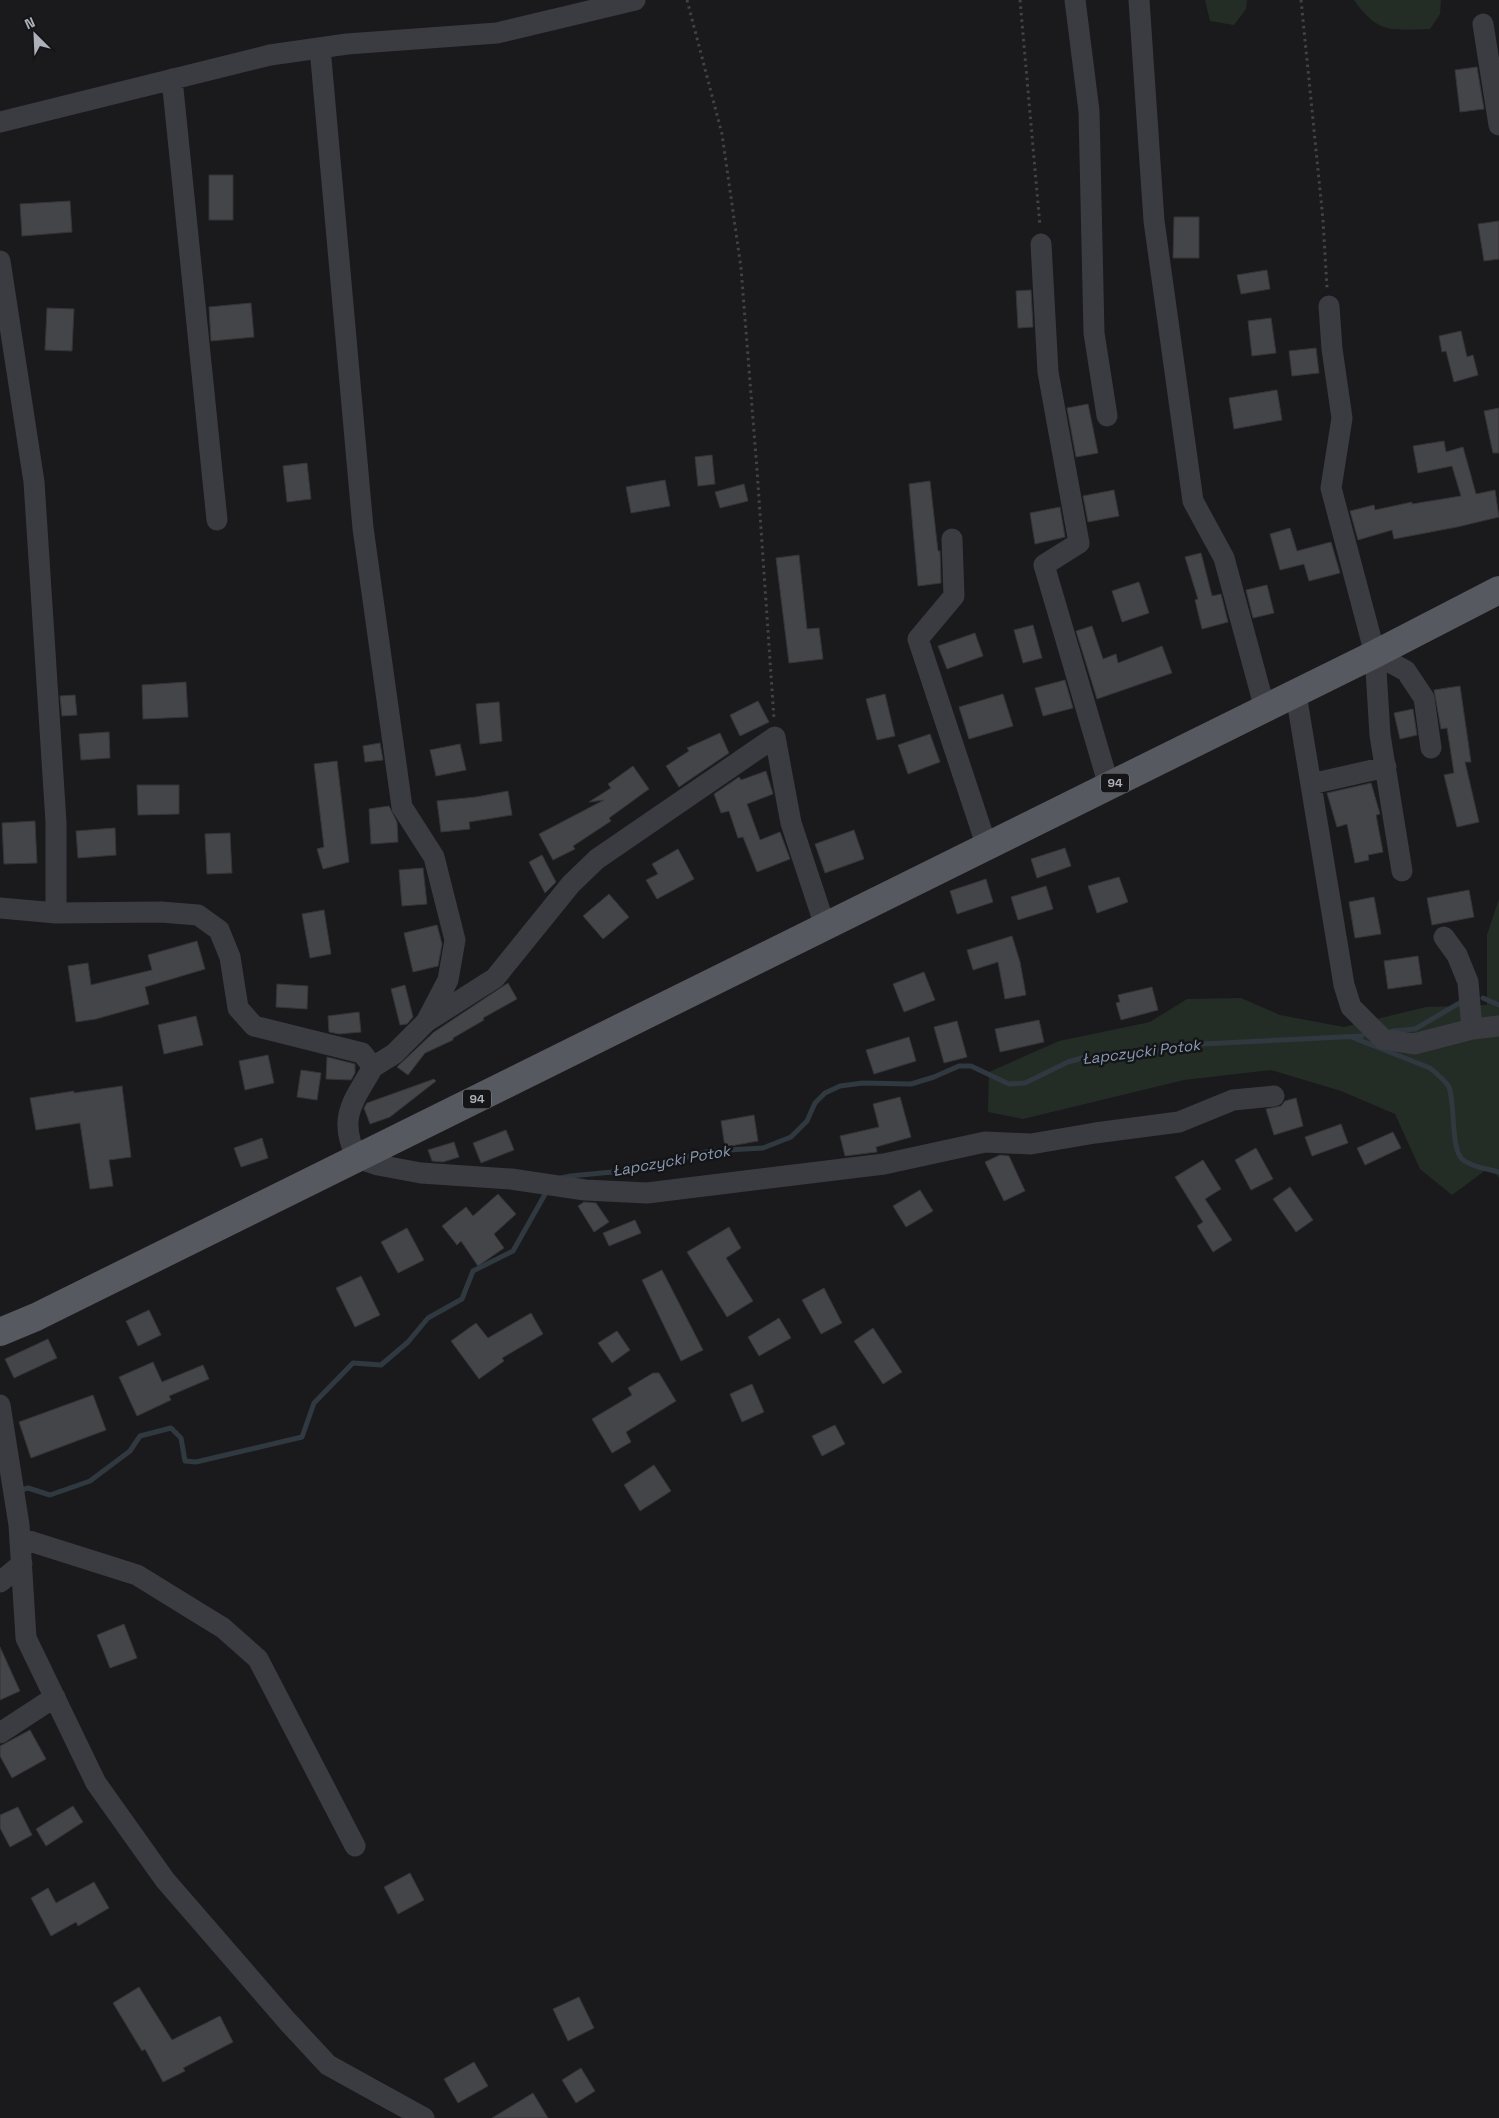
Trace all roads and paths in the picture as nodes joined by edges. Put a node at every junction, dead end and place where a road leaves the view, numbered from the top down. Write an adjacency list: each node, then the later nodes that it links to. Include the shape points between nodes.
1 (635, 0): 8 (street, via 497,33)
2 (687, 0): 22 (path, via 722,134 741,268)
3 (1020, 0): 12 (path)
4 (1075, 0): 15 (street, via 1089,111 1094,333)
5 (1139, 0): 21 (street, via 1154,221 1193,501 1224,558)
6 (1301, 0): 14 (path)
7 (1483, 24): 11 (street)
8 (320, 48): 9 (street, via 270,55); 33 (street, via 363,528 402,807 434,857 455,940 448,980)
9 (172, 79): 10 (street); 16 (street)
10 (0, 122)
11 (1499, 125)
12 (1040, 244): 26 (street, via 1048,372 1079,543 1044,565)
13 (0, 261): 30 (street, via 34,482 56,822)
14 (1329, 306): 19 (street, via 1342,418 1331,488)
15 (1106, 416)
16 (217, 520)
17 (952, 539): 27 (street, via 954,596 918,639)
18 (1499, 590): 19 (main road, 94)
19 (1375, 654): 20 (main road, 94); 23 (street, via 1406,671 1424,698); 24 (street, via 1380,735)
20 (1296, 694): 21 (main road, 94); 25 (street)
21 (1265, 709): 26 (main road, 94)
22 (775, 737): 31 (street, via 791,823); 33 (street, via 597,859 570,884 495,978)
23 (1431, 748)
24 (1386, 767): 25 (street); 28 (street)
25 (1311, 784): 35 (street, via 1344,985 1351,1007 1384,1040 1414,1044)
26 (1109, 786): 27 (main road, 94)
27 (987, 847): 31 (main road, 94)
28 (1402, 871)
29 (0, 908): 30 (street)
30 (56, 913): 36 (street, via 198,915 220,930 230,958 238,1008 254,1026 362,1053)
31 (825, 926): 38 (main road, 94)
32 (1444, 937): 35 (street, via 1457,955 1468,982)
33 (426, 1022): 36 (street, via 394,1054)
34 (1499, 1026): 35 (street)
35 (1472, 1029)
36 (373, 1067): 38 (street, via 349,1108 347,1132)
37 (1274, 1096): 38 (street, via 1234,1100 1179,1122 1031,1144 985,1142 884,1164 647,1193 421,1173)
38 (357, 1158): 39 (main road, 94, via 86,1293)
39 (0, 1332)
40 (0, 1405): 41 (street)
41 (20, 1538): 42 (street); 46 (street, via 137,1575 224,1628 258,1659)
42 (22, 1564): 43 (street); 44 (street, via 26,1638)
43 (0, 1582)
44 (55, 1698): 45 (street); 47 (street, via 96,1783 165,1880 288,2022 328,2065)
45 (0, 1733)
46 (355, 1846)
47 (424, 2118)

